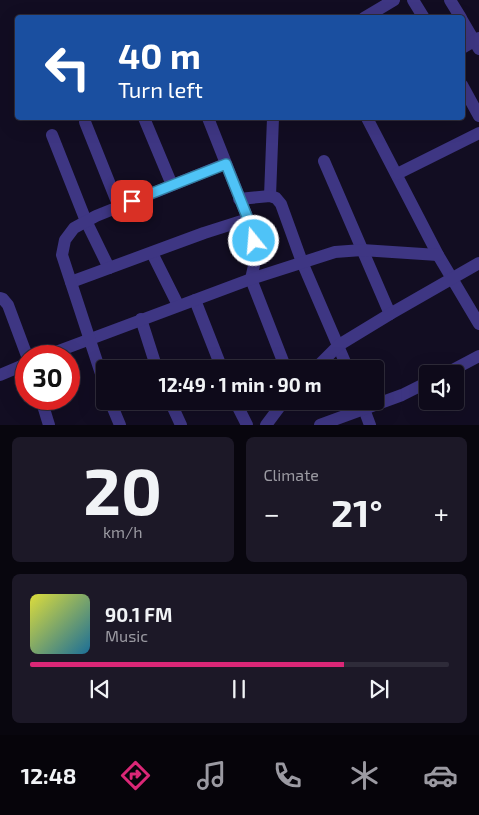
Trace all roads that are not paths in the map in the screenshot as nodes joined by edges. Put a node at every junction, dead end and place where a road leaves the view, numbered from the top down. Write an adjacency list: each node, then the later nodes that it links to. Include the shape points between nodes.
1 (394, 0): 4 (street)
2 (413, 0): 5 (street)
3 (450, 0): 6 (street)
4 (369, 15)
5 (422, 15)
6 (459, 15)
7 (465, 24): 8 (street)
8 (478, 43): 9 (street)
9 (465, 47)
10 (465, 90): 11 (street)
11 (479, 116)
12 (145, 120): 22 (street)
13 (209, 120): 20 (street)
14 (274, 120): 23 (street)
15 (368, 120): 21 (street)
16 (85, 122): 25 (street)
17 (479, 133): 21 (street)
18 (52, 135): 27 (street)
19 (324, 161): 28 (street)
20 (226, 164): 22 (street); 24 (street)
21 (398, 174): 30 (street)
22 (172, 185): 25 (street)
23 (270, 196): 24 (street); 31 (street, via 281,204)
24 (239, 199): 26 (street)
25 (119, 206): 27 (street)
26 (248, 219): 29 (street); 35 (street, via 255,261)
27 (86, 221): 33 (street); 36 (street, via 74,228 65,240 62,255)
28 (362, 250): 30 (street); 31 (street, via 335,252); 40 (street)
29 (152, 253): 33 (street); 39 (street)
30 (438, 255): 34 (street)
31 (302, 262): 35 (street); 46 (street)
32 (479, 263): 34 (street)
33 (108, 268): 36 (street)
34 (451, 277): 40 (street); 42 (street)
35 (251, 279): 38 (street); 50 (street)
36 (71, 282): 43 (street)
37 (0, 298): 44 (street, via 8,305)
38 (195, 300): 39 (street); 49 (street)
39 (178, 306): 41 (street)
40 (390, 314): 46 (street)
41 (141, 319): 43 (street); 48 (street)
42 (479, 324)
43 (88, 339): 45 (street); 53 (street)
44 (23, 345)
45 (73, 345)
46 (339, 345): 51 (street); 52 (street)
47 (479, 356): 54 (street)
48 (154, 360)
49 (218, 360)
50 (282, 360)
51 (324, 360)
52 (345, 360)
53 (96, 361)
54 (462, 365)
55 (15, 369): 56 (street)
56 (0, 375)
57 (419, 386): 58 (street)
58 (384, 400)
59 (44, 410): 66 (street)
60 (114, 410): 67 (street)
61 (174, 410): 68 (street)
62 (240, 410): 69 (street)
63 (277, 410): 70 (street)
64 (352, 410): 71 (street)
65 (364, 410): 72 (street)
66 (49, 425)
67 (120, 425)
68 (181, 425)
69 (247, 425)
70 (266, 425)
71 (320, 425)
72 (370, 425)

